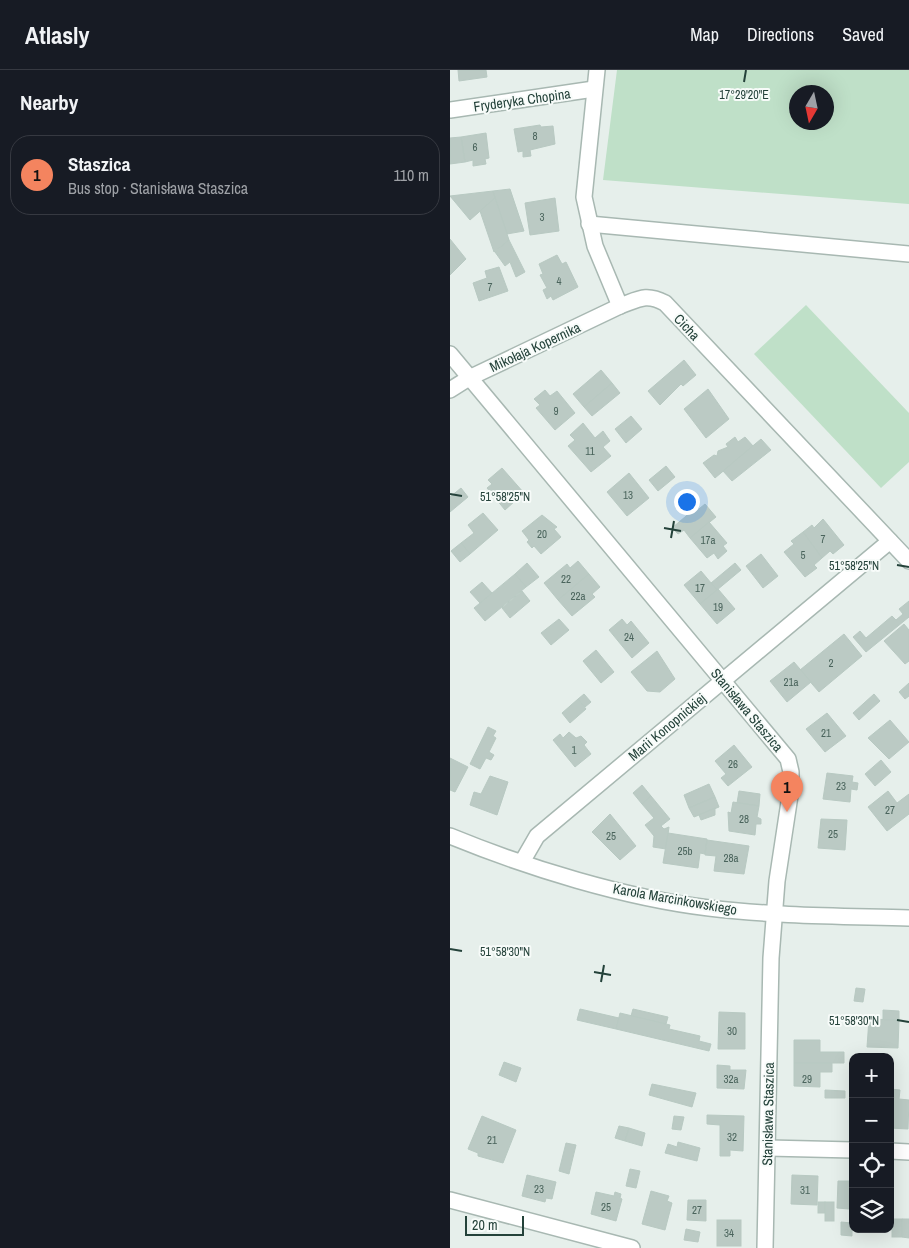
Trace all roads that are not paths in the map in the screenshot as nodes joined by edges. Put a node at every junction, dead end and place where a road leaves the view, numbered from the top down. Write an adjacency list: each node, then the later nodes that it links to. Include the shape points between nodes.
1 (597, 70): 2 (street)
2 (594, 89): 3 (street, Fryderyka Chopina); 4 (street, via 585,174)
3 (450, 110)
4 (588, 224): 5 (street); 6 (street)
5 (909, 254)
6 (620, 306): 8 (street, Mikołaja Kopernika); 10 (street, Cicha, via 652,297 664,303)
7 (450, 354): 8 (street, Stanisława Staszica)
8 (469, 378): 9 (street, Mikołaja Kopernika); 12 (street, Stanisława Staszica)
9 (450, 390)
10 (890, 541): 11 (street, Cicha); 12 (street, Marii Konopnickiej)
11 (909, 561)
12 (724, 681): 14 (street, Marii Konopnickiej, via 537,836); 15 (street, Stanisława Staszica, via 781,749 791,772)
13 (450, 836): 14 (street, Karola Marcinkowskiego)
14 (522, 862): 15 (street, Karola Marcinkowskiego, via 654,899)
15 (774, 914): 16 (street, Karola Marcinkowskiego); 17 (street, Stanisława Staszica)
16 (909, 918)
17 (768, 1148): 18 (street); 23 (street, Stanisława Staszica)
18 (849, 1150)
19 (894, 1151): 20 (street)
20 (909, 1152)
21 (450, 1200): 22 (street)
22 (632, 1248)
23 (765, 1248)

